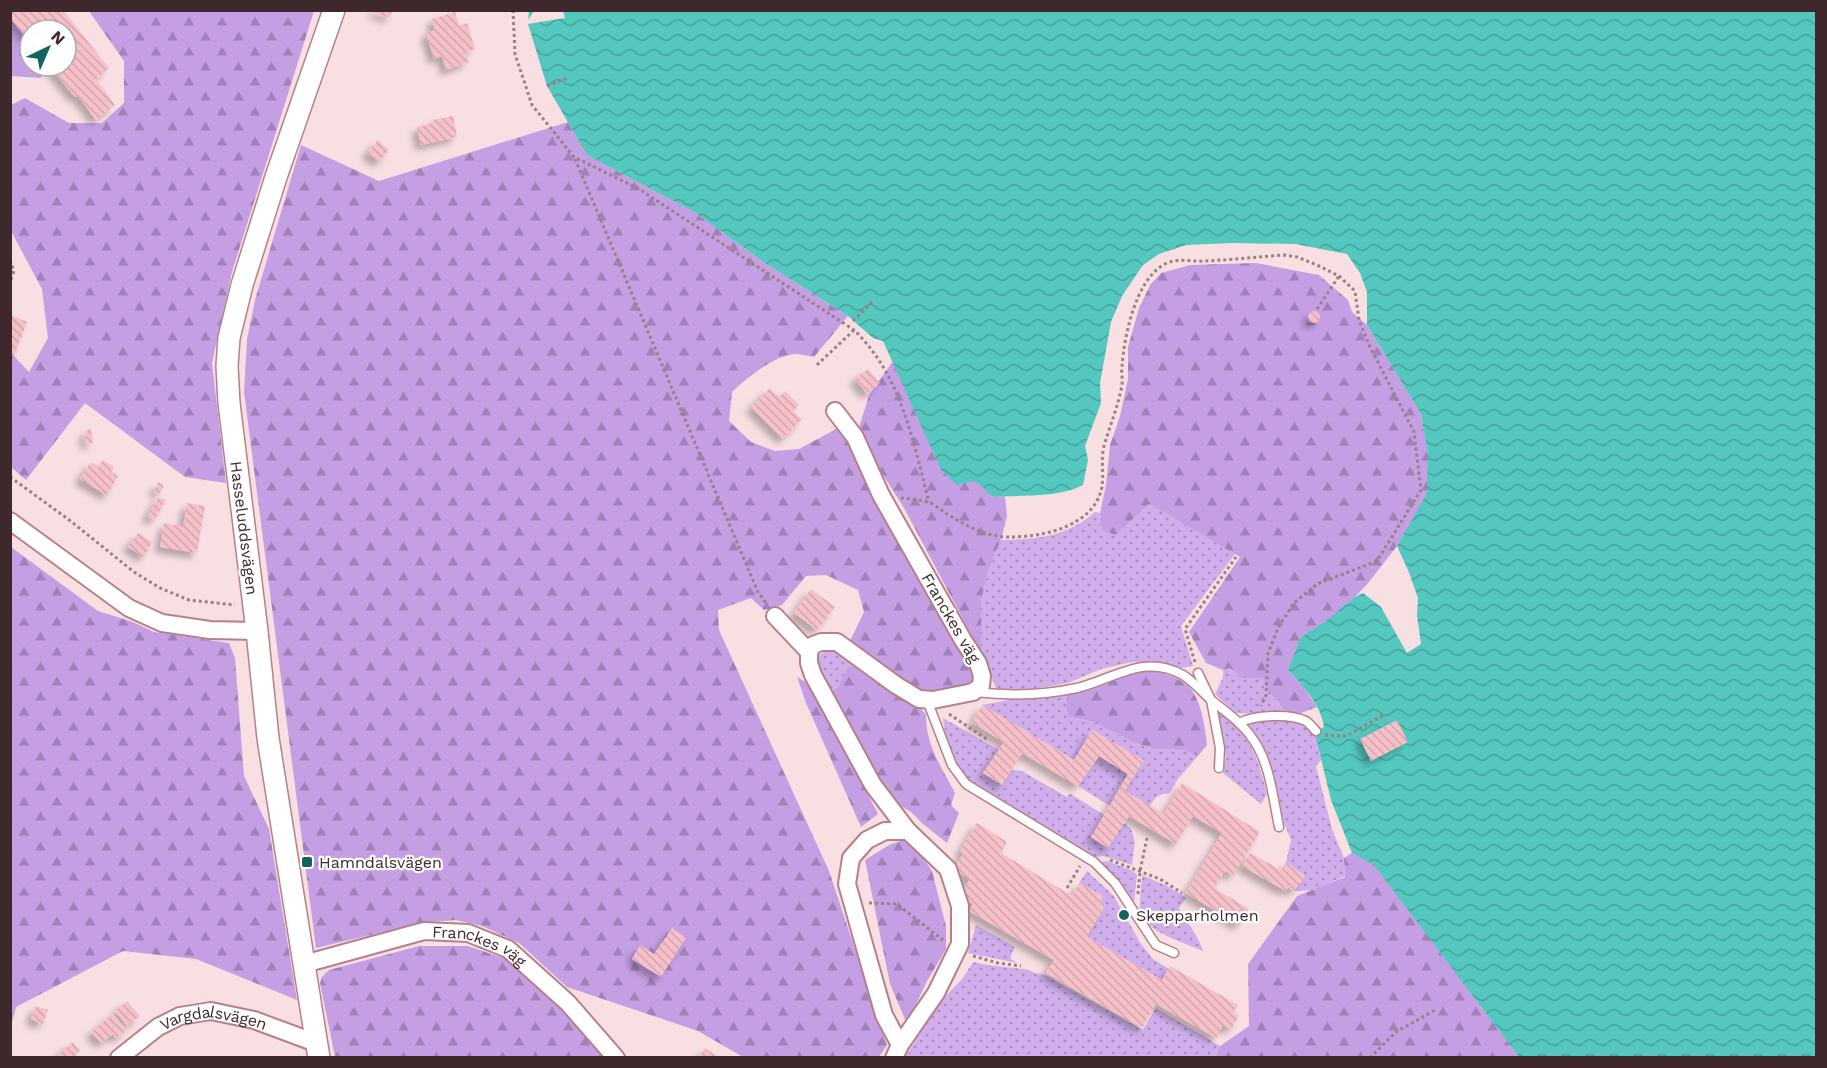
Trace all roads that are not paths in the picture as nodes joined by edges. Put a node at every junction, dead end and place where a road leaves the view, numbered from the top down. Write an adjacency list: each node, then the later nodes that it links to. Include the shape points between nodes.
1 (334, 10): 5 (street, Hasseluddsvägen, via 258,233 229,338 229,403)
2 (836, 411): 8 (street, Franckes väg, via 855,437 881,495 978,663 981,686)
3 (10, 521): 5 (street, via 129,608 162,623)
4 (775, 616): 6 (street)
5 (257, 631): 17 (street, Hasseluddsvägen, via 268,738)
6 (809, 652): 9 (street, via 821,642 837,642 896,685); 15 (street, via 813,675 873,785)
7 (1198, 673): 10 (lane)
8 (973, 692): 9 (street); 10 (lane, via 1051,692 1140,666 1161,667 1184,675)
9 (927, 700): 16 (lane, via 952,765 966,784 1094,862 1115,883 1156,945)
10 (1211, 700): 11 (lane); 13 (lane, via 1220,748)
11 (1239, 723): 12 (lane, via 1248,718 1296,718 1308,722); 14 (lane, via 1252,737 1264,763)
12 (1316, 731)
13 (1219, 768)
14 (1279, 827)
15 (908, 831): 20 (street, via 948,869 960,906 960,944 936,993); 20 (street, via 885,831 867,840 851,858 847,884)
16 (1174, 952)
17 (304, 964): 18 (street, Hasseluddsvägen); 22 (street, Franckes väg, via 424,931 468,933 508,949 568,1003)
18 (317, 1050): 19 (street, Vargdalsvägen, via 254,1020 211,1011 180,1016 158,1027)
19 (137, 1051): 21 (street, Vargdalsvägen)
20 (897, 1051)
21 (119, 1058)
22 (616, 1058)

